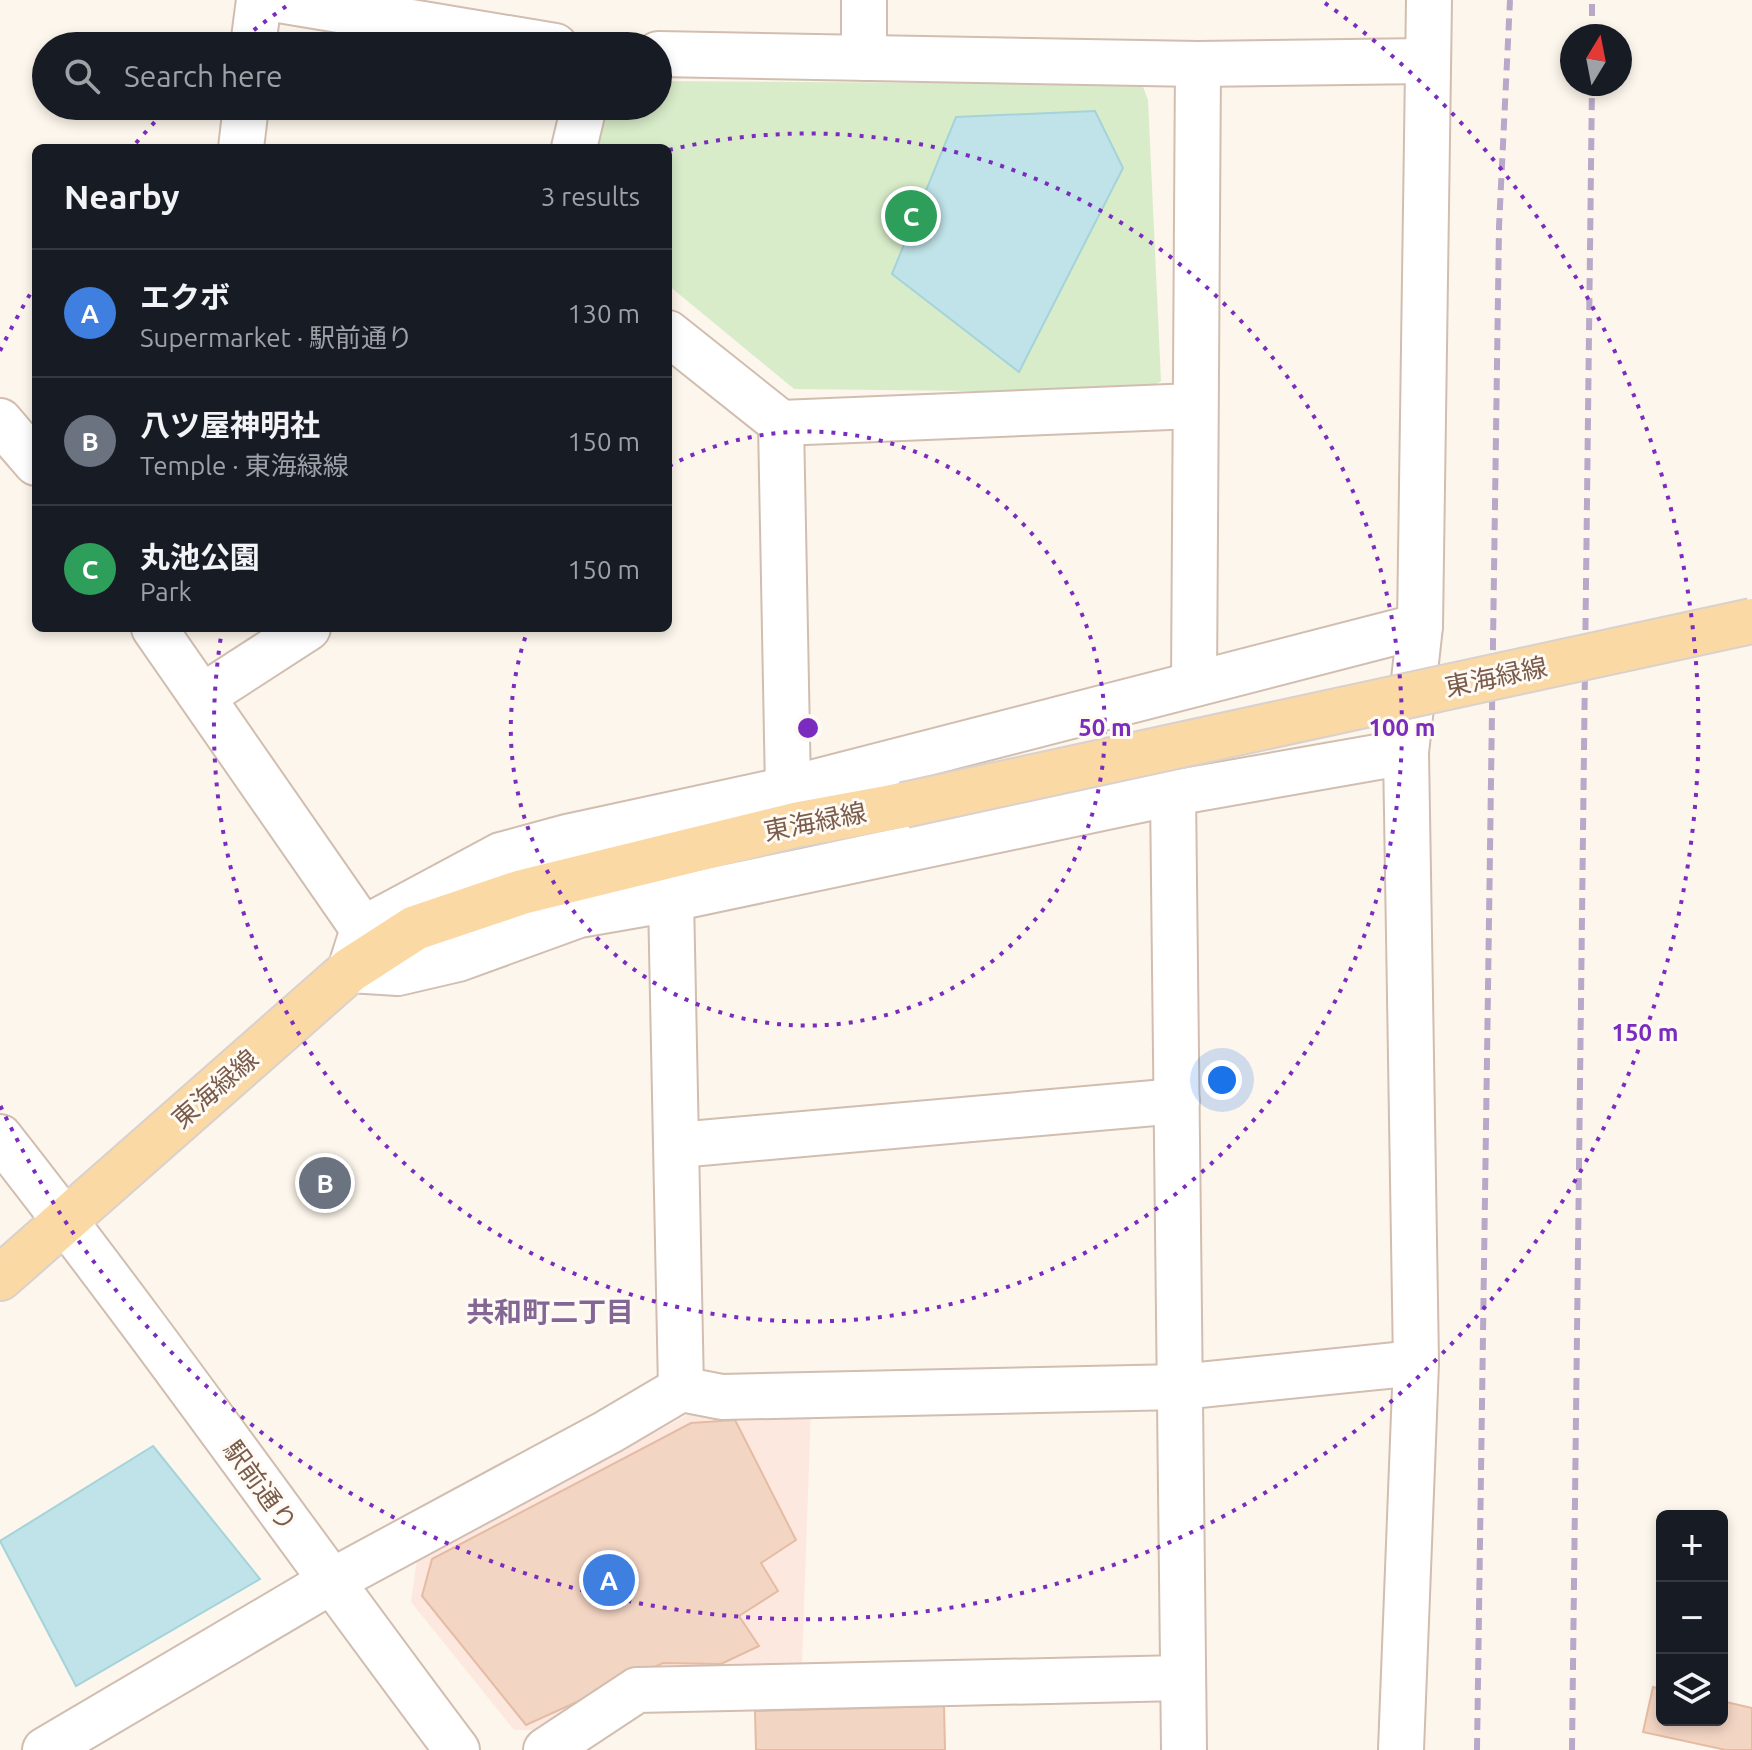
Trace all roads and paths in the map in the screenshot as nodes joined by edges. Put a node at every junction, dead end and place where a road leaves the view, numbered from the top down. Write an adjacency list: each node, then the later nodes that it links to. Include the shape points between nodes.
1 (259, 0): 5 (street)
2 (279, 0): 6 (street)
3 (864, 0): 8 (street)
4 (1429, 0): 9 (street)
5 (255, 32)
6 (471, 32)
7 (672, 54): 8 (street)
8 (864, 58): 10 (street)
9 (1427, 61): 10 (street); 19 (street)
10 (1198, 64): 16 (street)
11 (244, 120): 13 (street)
12 (581, 120): 14 (street)
13 (241, 144)
14 (575, 144)
15 (672, 336): 17 (street)
16 (1194, 406): 17 (street); 22 (street)
17 (781, 423): 25 (street)
18 (1752, 621): 29 (main road, 東海緑線, bridge, via 795,825 522,892 415,928)
19 (1420, 626): 22 (street); 24 (street)
20 (157, 632): 23 (street)
21 (302, 632): 23 (street)
22 (1194, 684): 25 (street)
23 (203, 696): 28 (street)
24 (1406, 752): 26 (street); 35 (street)
25 (788, 789): 28 (street, via 501,855)
26 (1173, 793): 27 (street); 30 (street)
27 (671, 899): 29 (street, via 579,915 458,959 398,973); 32 (street)
28 (363, 929): 29 (street)
29 (350, 970): 33 (main road, 東海緑線)
30 (1177, 1101): 32 (street); 36 (street)
31 (0, 1137): 33 (street, 駅前通り)
32 (678, 1145): 37 (street)
33 (66, 1221): 34 (main road, 東海緑線); 38 (street, 駅前通り)
34 (0, 1278)
35 (1416, 1363): 36 (street); 44 (street)
36 (1180, 1387): 37 (street, via 722,1397); 39 (street)
37 (681, 1389): 38 (street)
38 (330, 1582): 40 (street); 41 (street, 駅前通り)
39 (1182, 1678): 42 (street, via 637,1690); 43 (street)
40 (45, 1750)
41 (457, 1750)
42 (546, 1750)
43 (1184, 1750)
44 (1401, 1750)

